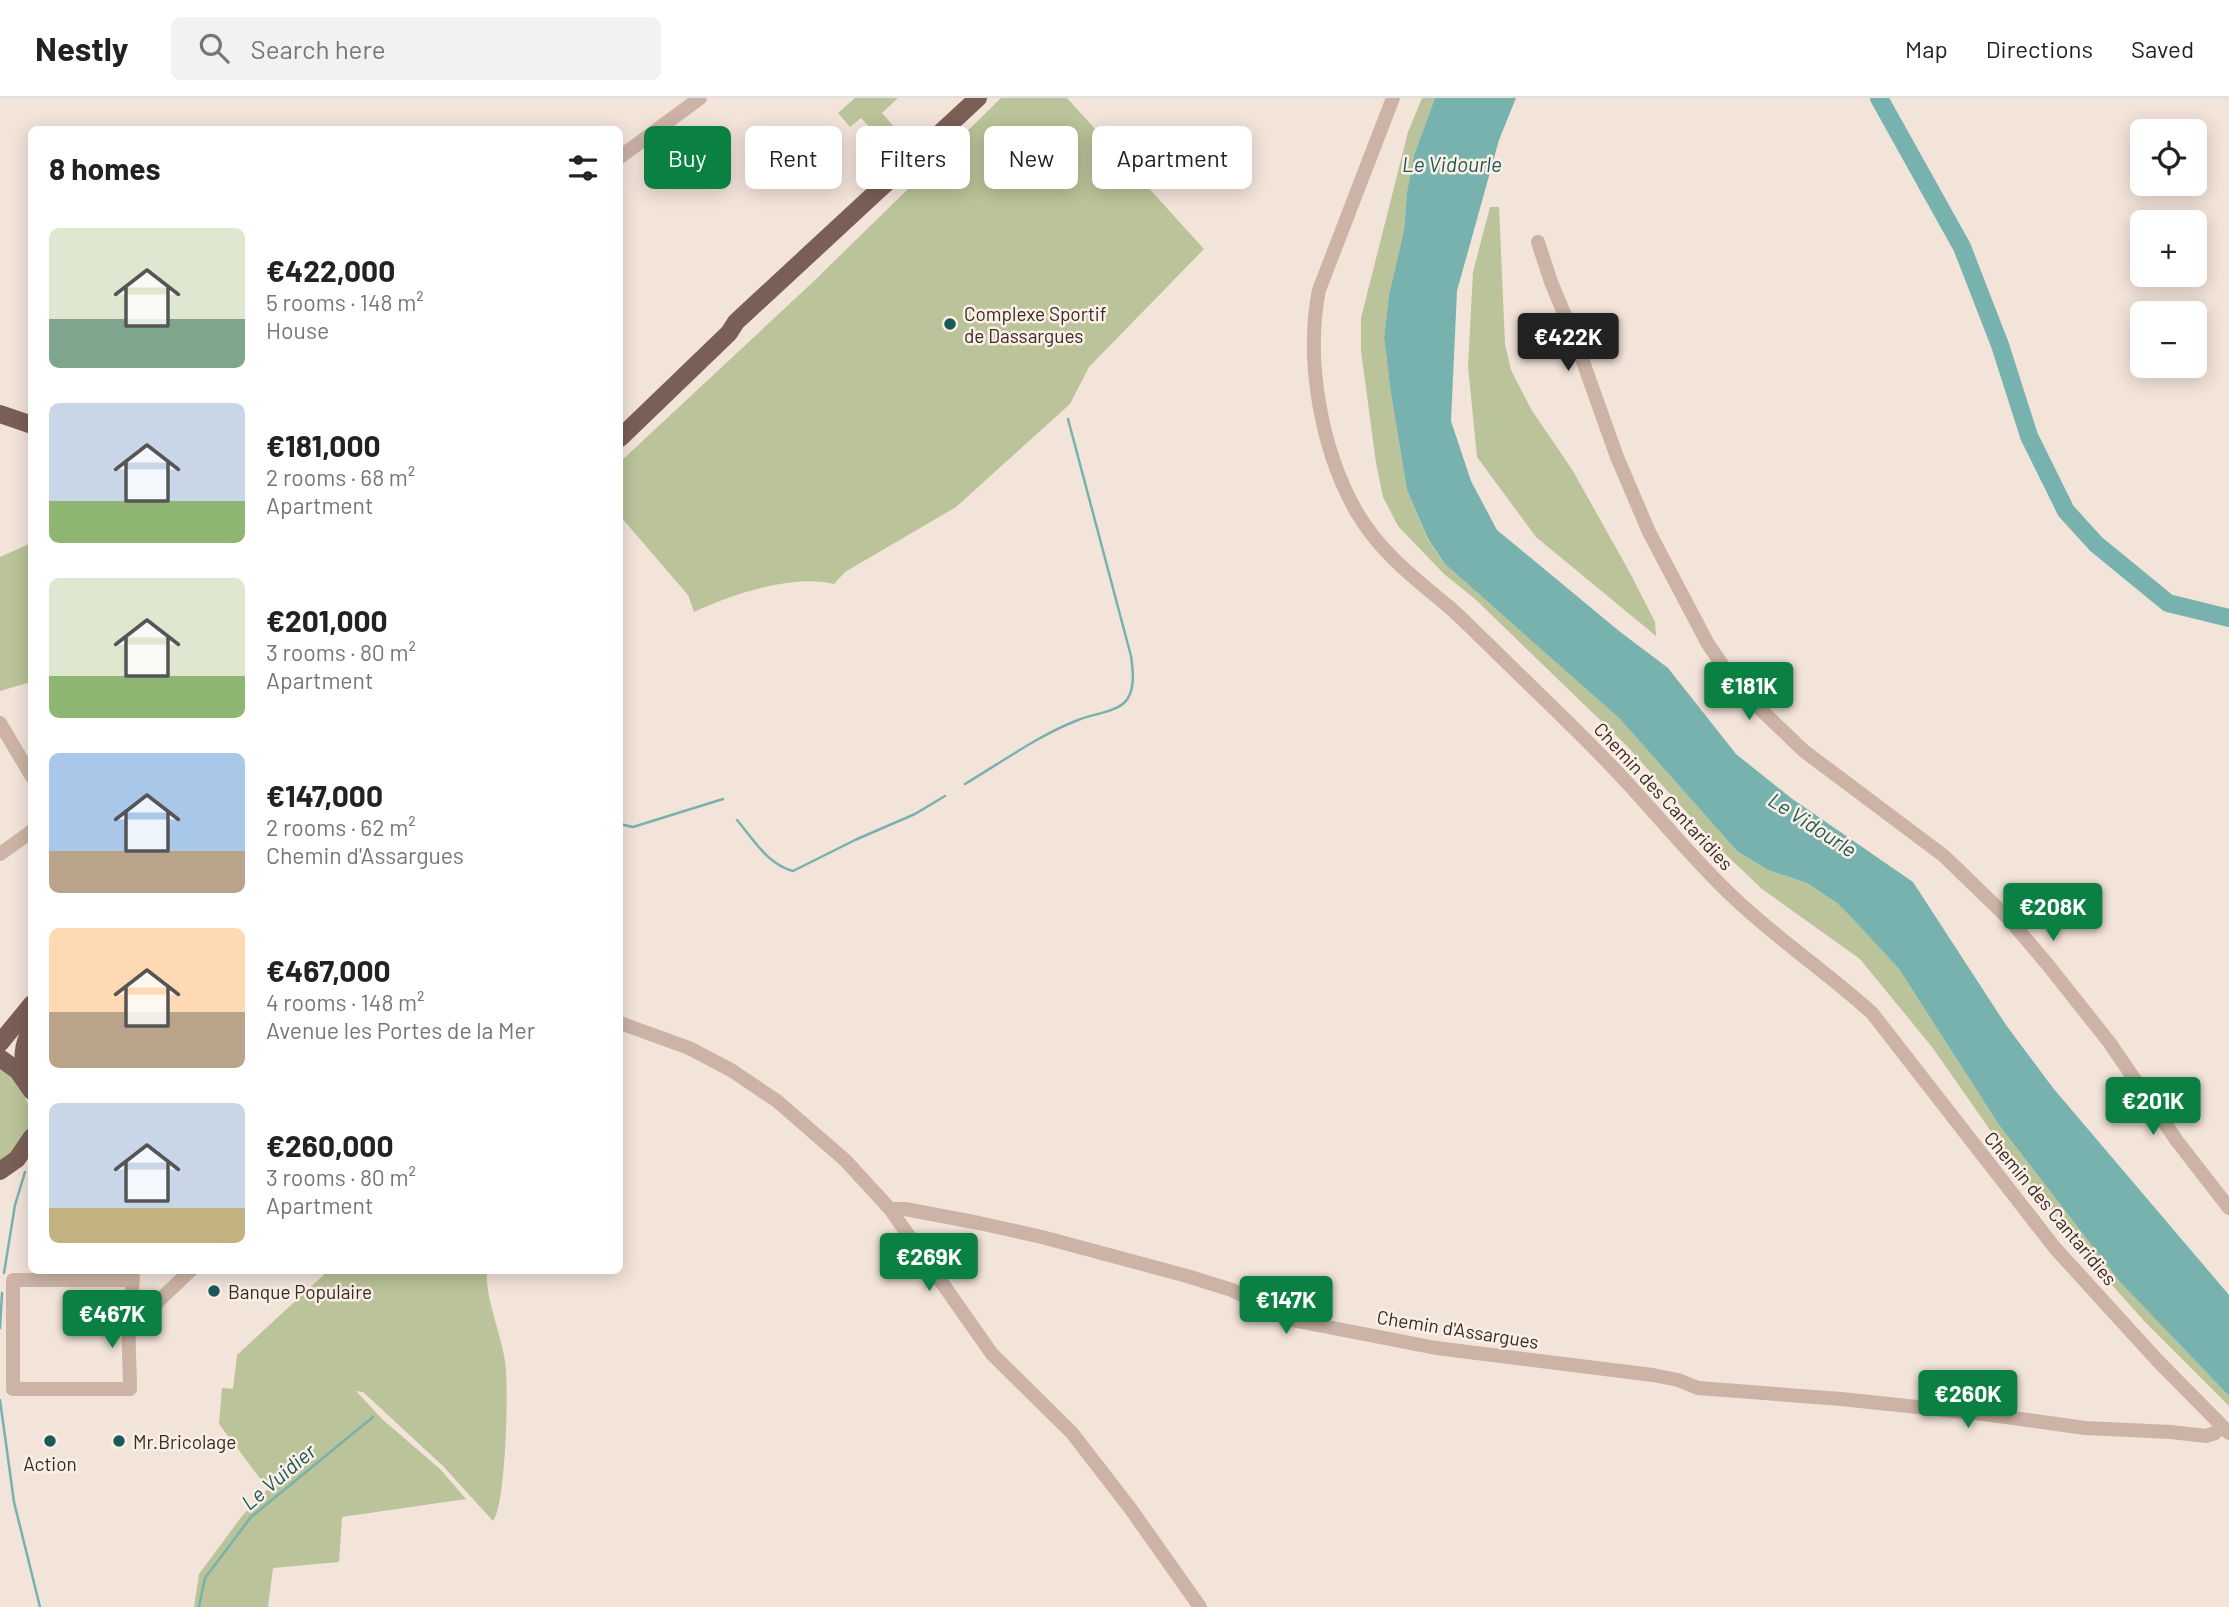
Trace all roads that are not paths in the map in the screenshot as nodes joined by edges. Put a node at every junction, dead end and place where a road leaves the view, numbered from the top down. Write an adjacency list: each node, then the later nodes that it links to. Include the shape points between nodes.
1 (700, 98): 4 (street)
2 (978, 98): 6 (main road)
3 (1393, 98): 29 (street, Chemin des Cantaridies, via 1319,290 1313,320 1319,406 1356,510 1401,568 1449,607 1617,771 1731,895 1872,1013 2055,1248)
4 (623, 155)
5 (1538, 242): 23 (street, via 1617,457 1649,532 1707,644 1756,705 1804,751 1944,856 2008,919 2109,1042)
6 (736, 322): 8 (main road, via 724,327); 10 (main road)
7 (0, 414): 9 (main road)
8 (623, 422)
9 (28, 424)
10 (623, 435)
11 (0, 723): 12 (street)
12 (28, 770)
13 (28, 834): 14 (street)
14 (0, 854)
15 (28, 1009): 18 (main road)
16 (623, 1024): 24 (street, via 689,1048 777,1101 845,1160)
17 (28, 1036): 20 (main road, via 22,1055)
18 (0, 1043)
19 (0, 1058): 20 (main road)
20 (28, 1085)
21 (28, 1146): 22 (main road)
22 (0, 1171)
23 (2229, 1208)
24 (890, 1209): 29 (street, Chemin d'Assargues, via 979,1223 1174,1273 1232,1290 1292,1320 1436,1348 1653,1375 1698,1388 1841,1399 2085,1428 2206,1436); 30 (street, via 992,1354 1072,1433)
25 (187, 1274): 28 (street, via 137,1324)
26 (133, 1275): 27 (street); 28 (street)
27 (7, 1280): 28 (street, via 13,1389 130,1389)
28 (130, 1320)
29 (2225, 1430)
30 (1200, 1607)

